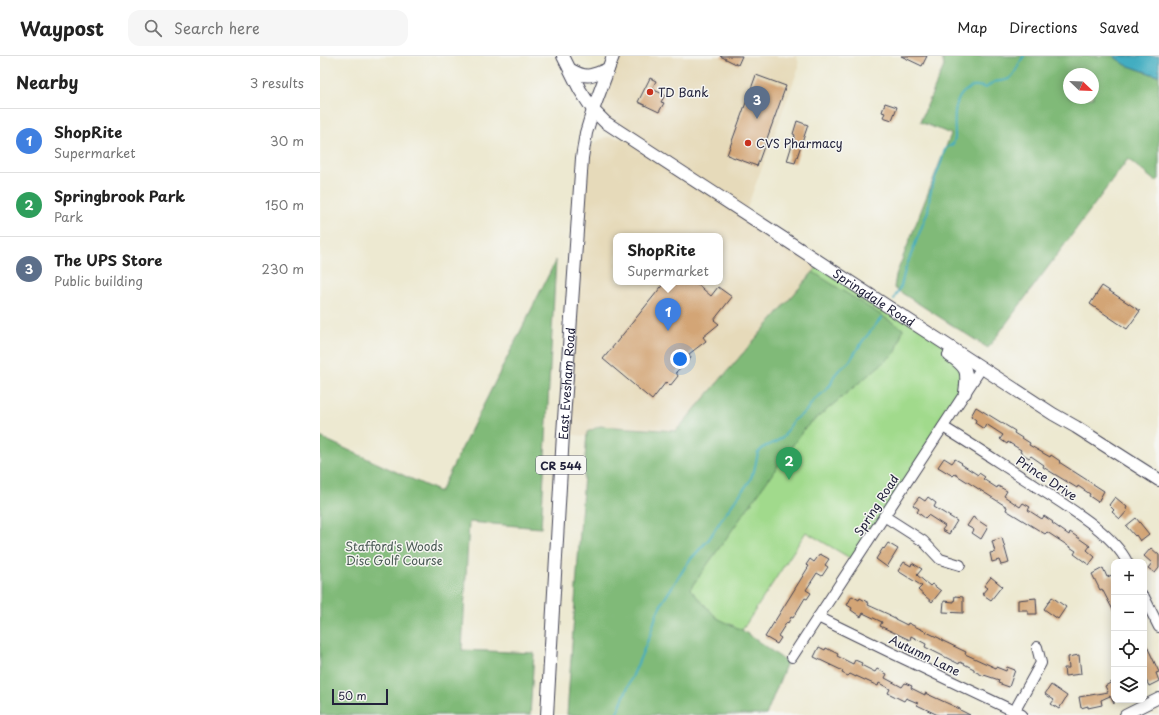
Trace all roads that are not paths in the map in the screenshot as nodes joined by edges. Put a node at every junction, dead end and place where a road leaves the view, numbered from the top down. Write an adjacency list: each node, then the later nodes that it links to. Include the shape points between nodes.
1 (563, 56): 4 (main road, Springdale Road)
2 (613, 56): 3 (main road, East Evesham Road / CR 544)
3 (608, 69): 4 (main road, via 587,76 581,76); 5 (main road, East Evesham Road / CR 544)
4 (571, 70): 5 (main road, Springdale Road)
5 (593, 110): 6 (main road, Springdale Road, via 605,122 633,141); 22 (main road, East Evesham Road / CR 544, via 581,167 562,434)
6 (908, 320): 7 (main road, Springdale Road); 8 (main road, via 916,333 962,364 967,378)
7 (982, 367): 8 (street, Spring Road); 10 (main road, Springdale Road)
8 (965, 393): 9 (street, Spring Road)
9 (943, 427): 11 (street, Spring Road); 12 (street, Prince Drive, via 1080,516 1117,548)
10 (1159, 480)
11 (884, 516): 13 (street, via 922,541 940,559); 16 (street, Spring Road)
12 (1125, 559)
13 (960, 565)
14 (1147, 600): 15 (street)
15 (1155, 608): 17 (street)
16 (818, 617): 19 (street, Spring Road); 21 (street, Autumn Lane)
17 (1159, 627)
18 (1036, 646): 21 (street, via 1041,663)
19 (792, 657)
20 (1159, 698): 23 (street)
21 (1018, 713)
22 (547, 715)
23 (1125, 715)

